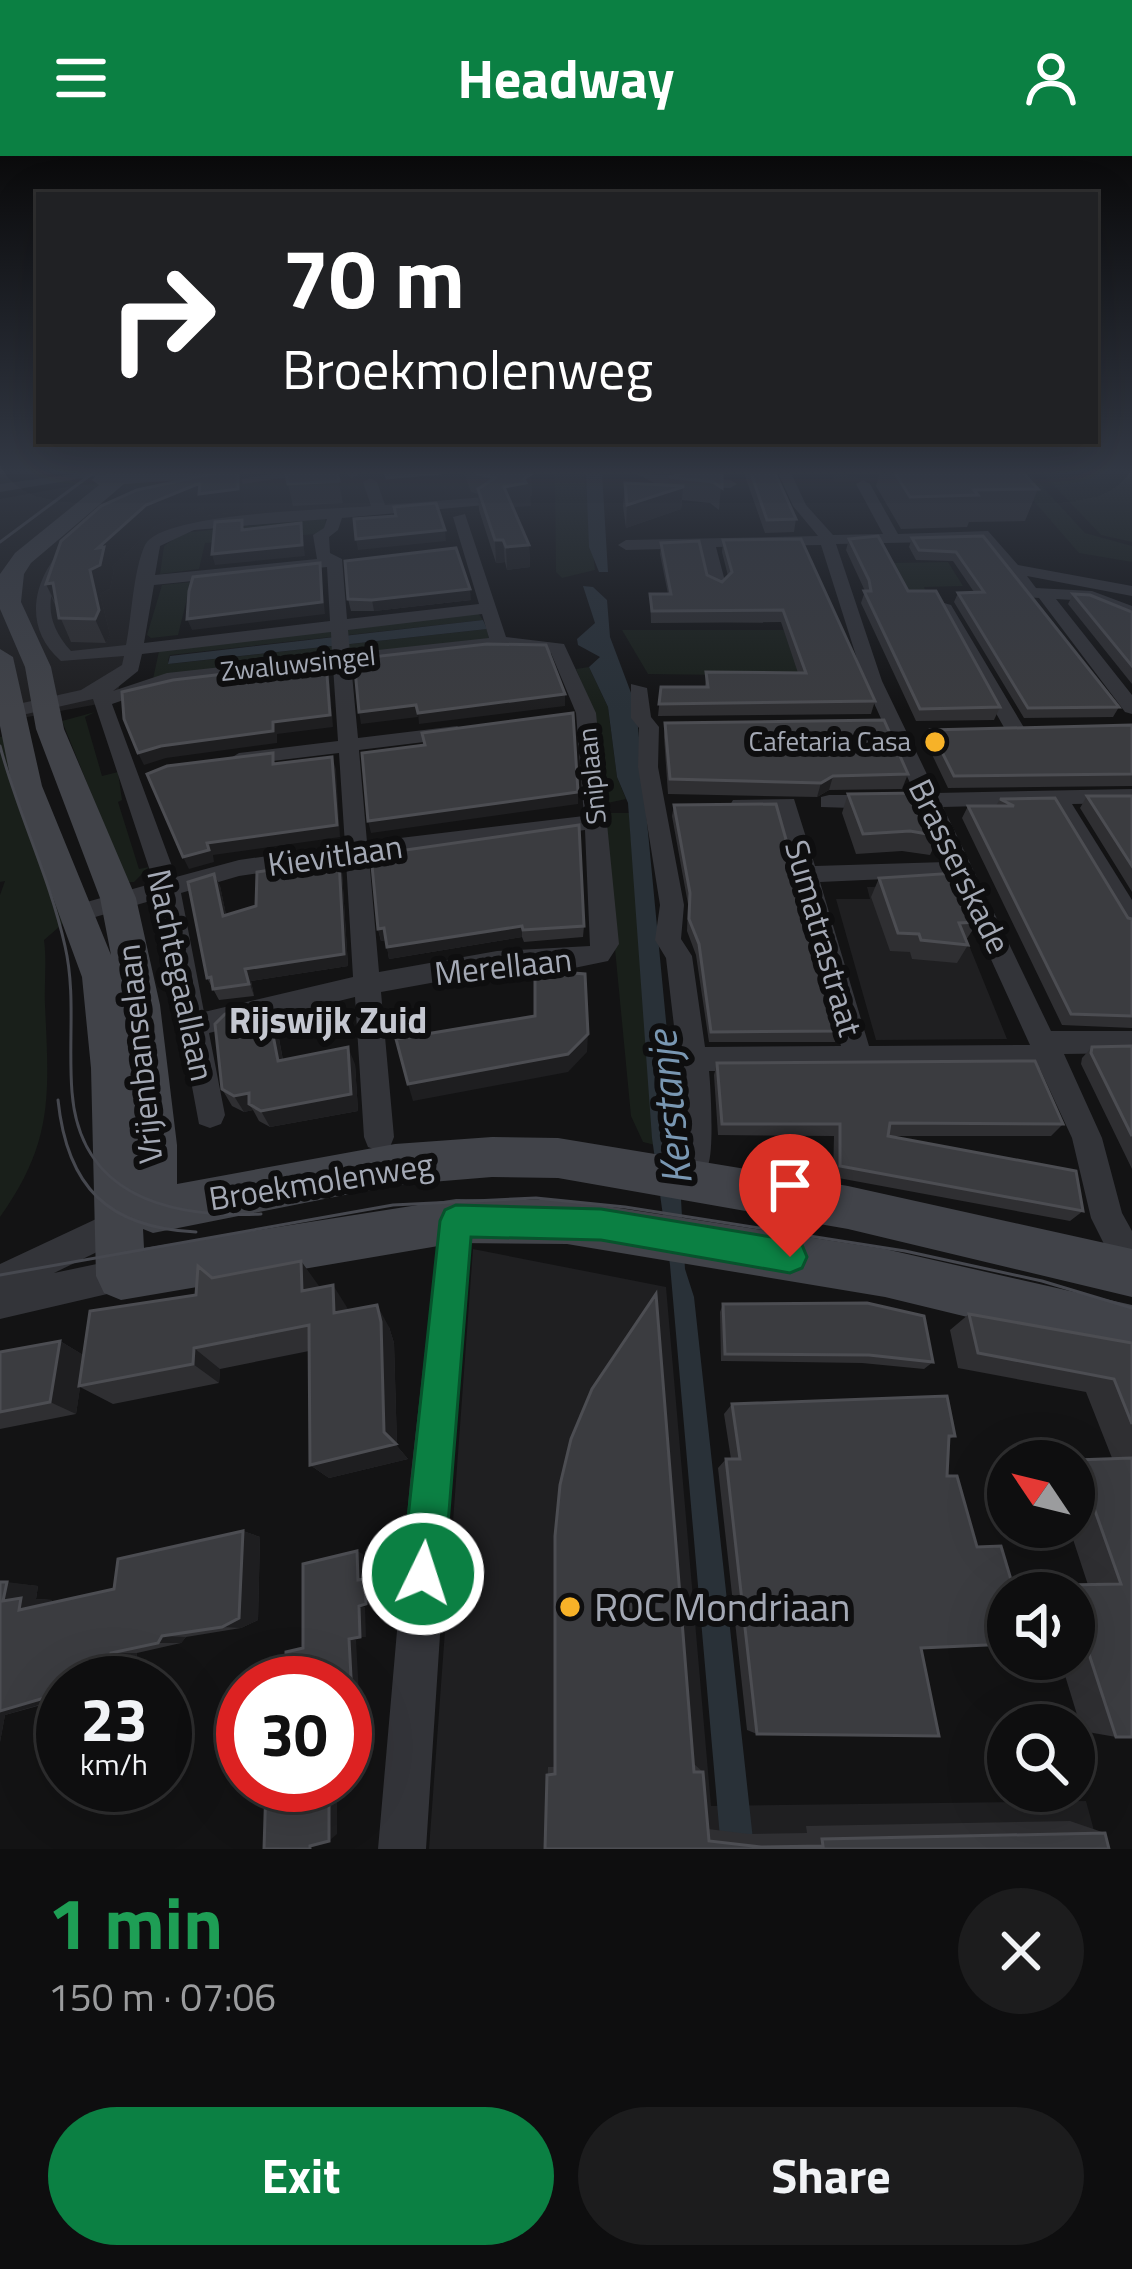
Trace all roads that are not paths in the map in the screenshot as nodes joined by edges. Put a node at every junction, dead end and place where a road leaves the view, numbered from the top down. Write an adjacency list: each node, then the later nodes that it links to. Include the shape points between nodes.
1 (28, 552): 25 (main road, Vrijenbanselaan, via 12,574 9,602 38,667)
2 (66, 552): 21 (street, Zwaluwsingel, via 52,564 40,600 57,651 67,657)
3 (151, 552): 12 (street)
4 (323, 552): 10 (street)
5 (461, 552): 17 (street)
6 (710, 552): 13 (street)
7 (830, 552): 29 (street, Brasserskade)
8 (1002, 552): 11 (street)
9 (358, 560): 10 (street)
10 (334, 562): 12 (street, via 206,567); 19 (street)
11 (1018, 570): 14 (street); 15 (street, via 1031,593)
12 (145, 581): 21 (street)
13 (718, 585)
14 (1132, 592)
15 (1046, 597): 18 (street, via 1092,596); 26 (street)
16 (943, 605): 30 (street, via 1024,729)
17 (490, 608): 19 (street, Zwaluwsingel); 20 (street)
18 (1132, 612)
19 (341, 641): 20 (street, Zwaluwsingel); 21 (street, Zwaluwsingel); 24 (street, Zwaluwsingel); 32 (street)
20 (500, 642): 39 (street, Sniplaan, via 558,647)
21 (133, 649): 24 (street, via 131,667)
22 (0, 657): 25 (main road, Vrijenbanselaan)
23 (638, 688): 52 (street, via 641,718 661,726 648,767 669,805 668,940 679,956)
24 (103, 693): 25 (street, Zwaluwsingel); 43 (street, Nachtegaallaan, via 138,778)
25 (26, 706): 44 (main road, Vrijenbanselaan, via 27,786)
26 (1132, 708)
27 (860, 724): 29 (street)
28 (488, 728): 32 (street)
29 (894, 728): 31 (street); 36 (street, Brasserskade)
30 (983, 731)
31 (926, 732)
32 (350, 745): 33 (street); 40 (street)
33 (218, 762)
34 (1132, 796): 35 (street, Sumatrastraat)
35 (1058, 797): 36 (street, Sumatrastraat); 45 (street)
36 (932, 800): 37 (street, Sumatrastraat); 41 (street, Brasserskade)
37 (829, 802)
38 (720, 805): 42 (street, Sumatrastraat, via 786,804)
39 (597, 822): 40 (street, Kievitlaan); 46 (street, Sniplaan, via 606,944)
40 (357, 852): 43 (street, Kievitlaan); 47 (street)
41 (962, 866): 42 (street); 50 (street, Brasserskade)
42 (806, 874): 51 (street, Sumatrastraat)
43 (167, 885): 44 (street, Kievitlaan); 48 (street, Nachtegaallaan)
44 (98, 906): 56 (main road, Vrijenbanselaan)
45 (1132, 921)
46 (599, 954): 47 (street, Merellaan)
47 (370, 982): 48 (street, Merellaan); 54 (street)
48 (196, 1025): 53 (street, Nachtegaallaan)
49 (1132, 1042): 50 (street)
50 (1047, 1050): 51 (street); 58 (street, Brasserskade, via 1088,1138 1107,1218)
51 (858, 1056): 52 (street)
52 (693, 1059): 55 (street, via 699,1111)
53 (210, 1115)
54 (379, 1137)
55 (678, 1168): 56 (main road, Broekmolenweg, via 541,1156 451,1160 273,1186); 59 (main road)
56 (136, 1217): 60 (main road, Vrijenbanselaan); 61 (street, Broekmolenweg)
57 (456, 1221): 60 (main road, Broekmolenweg); 63 (main road, Broekmolenweg, via 584,1223 679,1238 885,1273); 64 (street)
58 (1132, 1264)
59 (1132, 1273)
60 (121, 1276): 62 (street, Broekmolenweg)
61 (0, 1282)
62 (0, 1302)
63 (1132, 1331)
64 (402, 1849)

